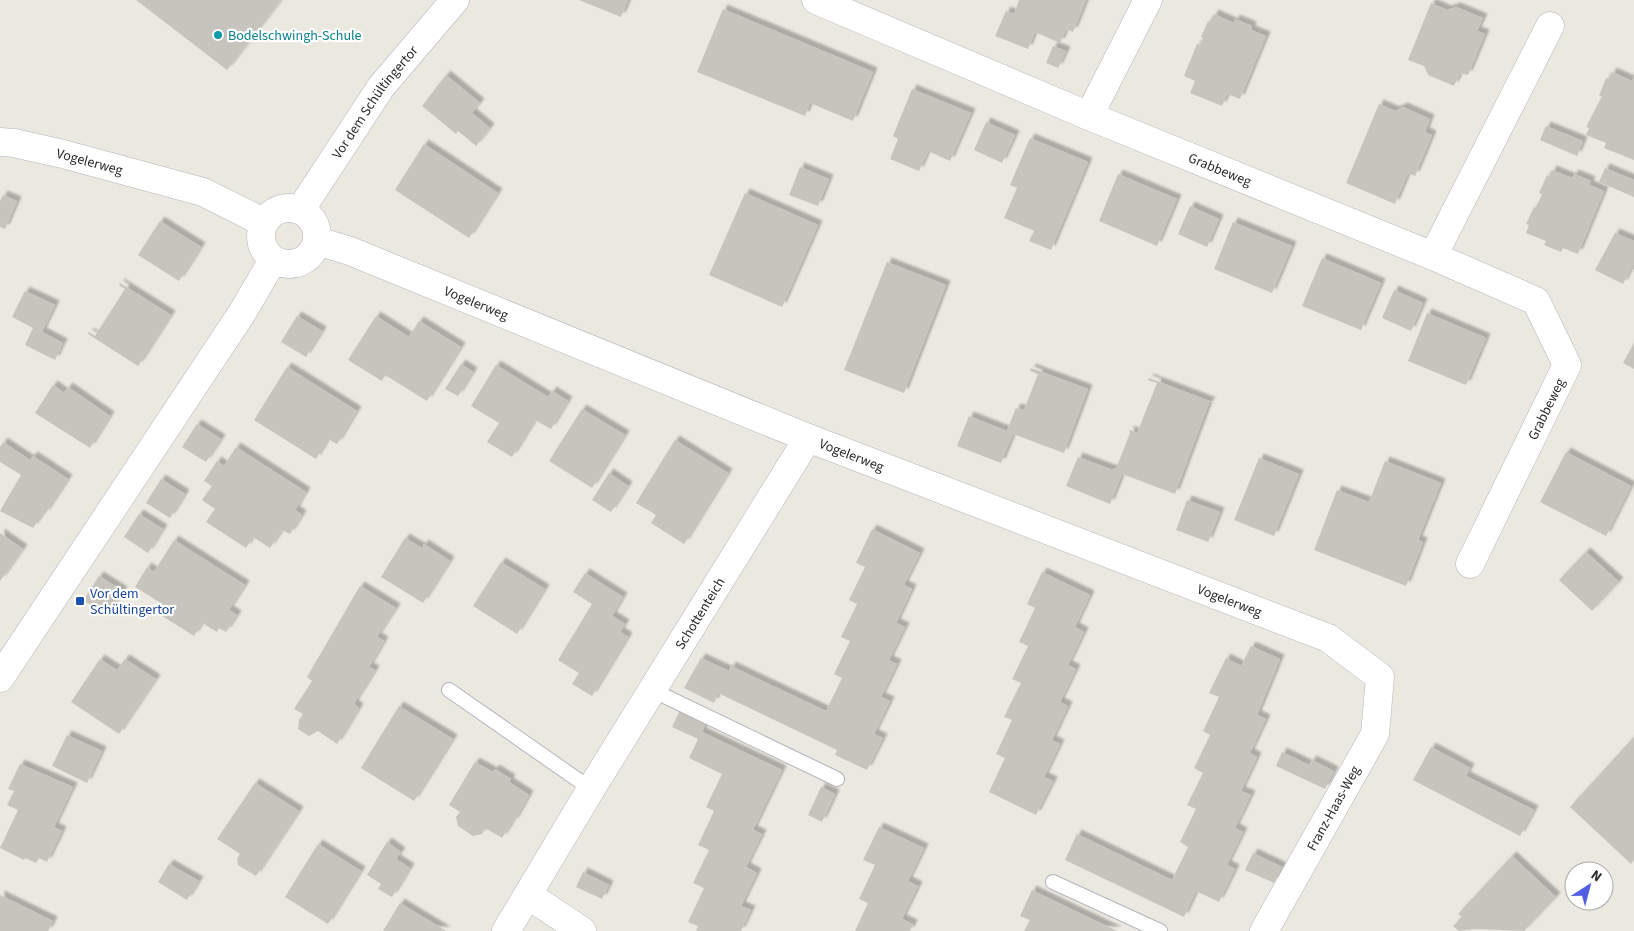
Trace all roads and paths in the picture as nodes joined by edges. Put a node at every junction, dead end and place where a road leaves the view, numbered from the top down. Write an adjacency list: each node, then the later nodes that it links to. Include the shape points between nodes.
1 (455, 0): 7 (street, Vor dem Schültingertor, via 381,87)
2 (816, 0): 5 (street, Grabbeweg)
3 (1148, 0): 5 (street)
4 (1550, 26): 10 (street)
5 (1089, 116): 10 (street, Grabbeweg)
6 (0, 142): 8 (street, Vogelerweg, via 63,154 203,192)
7 (301, 209): 8 (street, via 278,208); 9 (street, via 316,224)
8 (263, 222): 11 (street, via 261,243)
9 (318, 241): 11 (street, via 308,257 292,264); 12 (street, Vogelerweg)
10 (1433, 256): 13 (street, Grabbeweg, via 1536,301 1567,365)
11 (273, 260): 15 (street, via 242,313)
12 (808, 438): 14 (street, Vogelerweg, via 1328,638); 17 (street, Schottenteich)
13 (1470, 564)
14 (1380, 677): 25 (street, Franz-Haas-Weg, via 1375,734)
15 (0, 678)
16 (449, 690): 19 (lane)
17 (652, 690): 18 (lane); 19 (street, Schottenteich)
18 (837, 780)
19 (590, 789): 21 (street, Schottenteich)
20 (1053, 882): 24 (lane)
21 (528, 896): 22 (street, Schottenteich); 23 (street)
22 (506, 931)
23 (582, 931)
24 (1160, 931)
25 (1264, 931)

